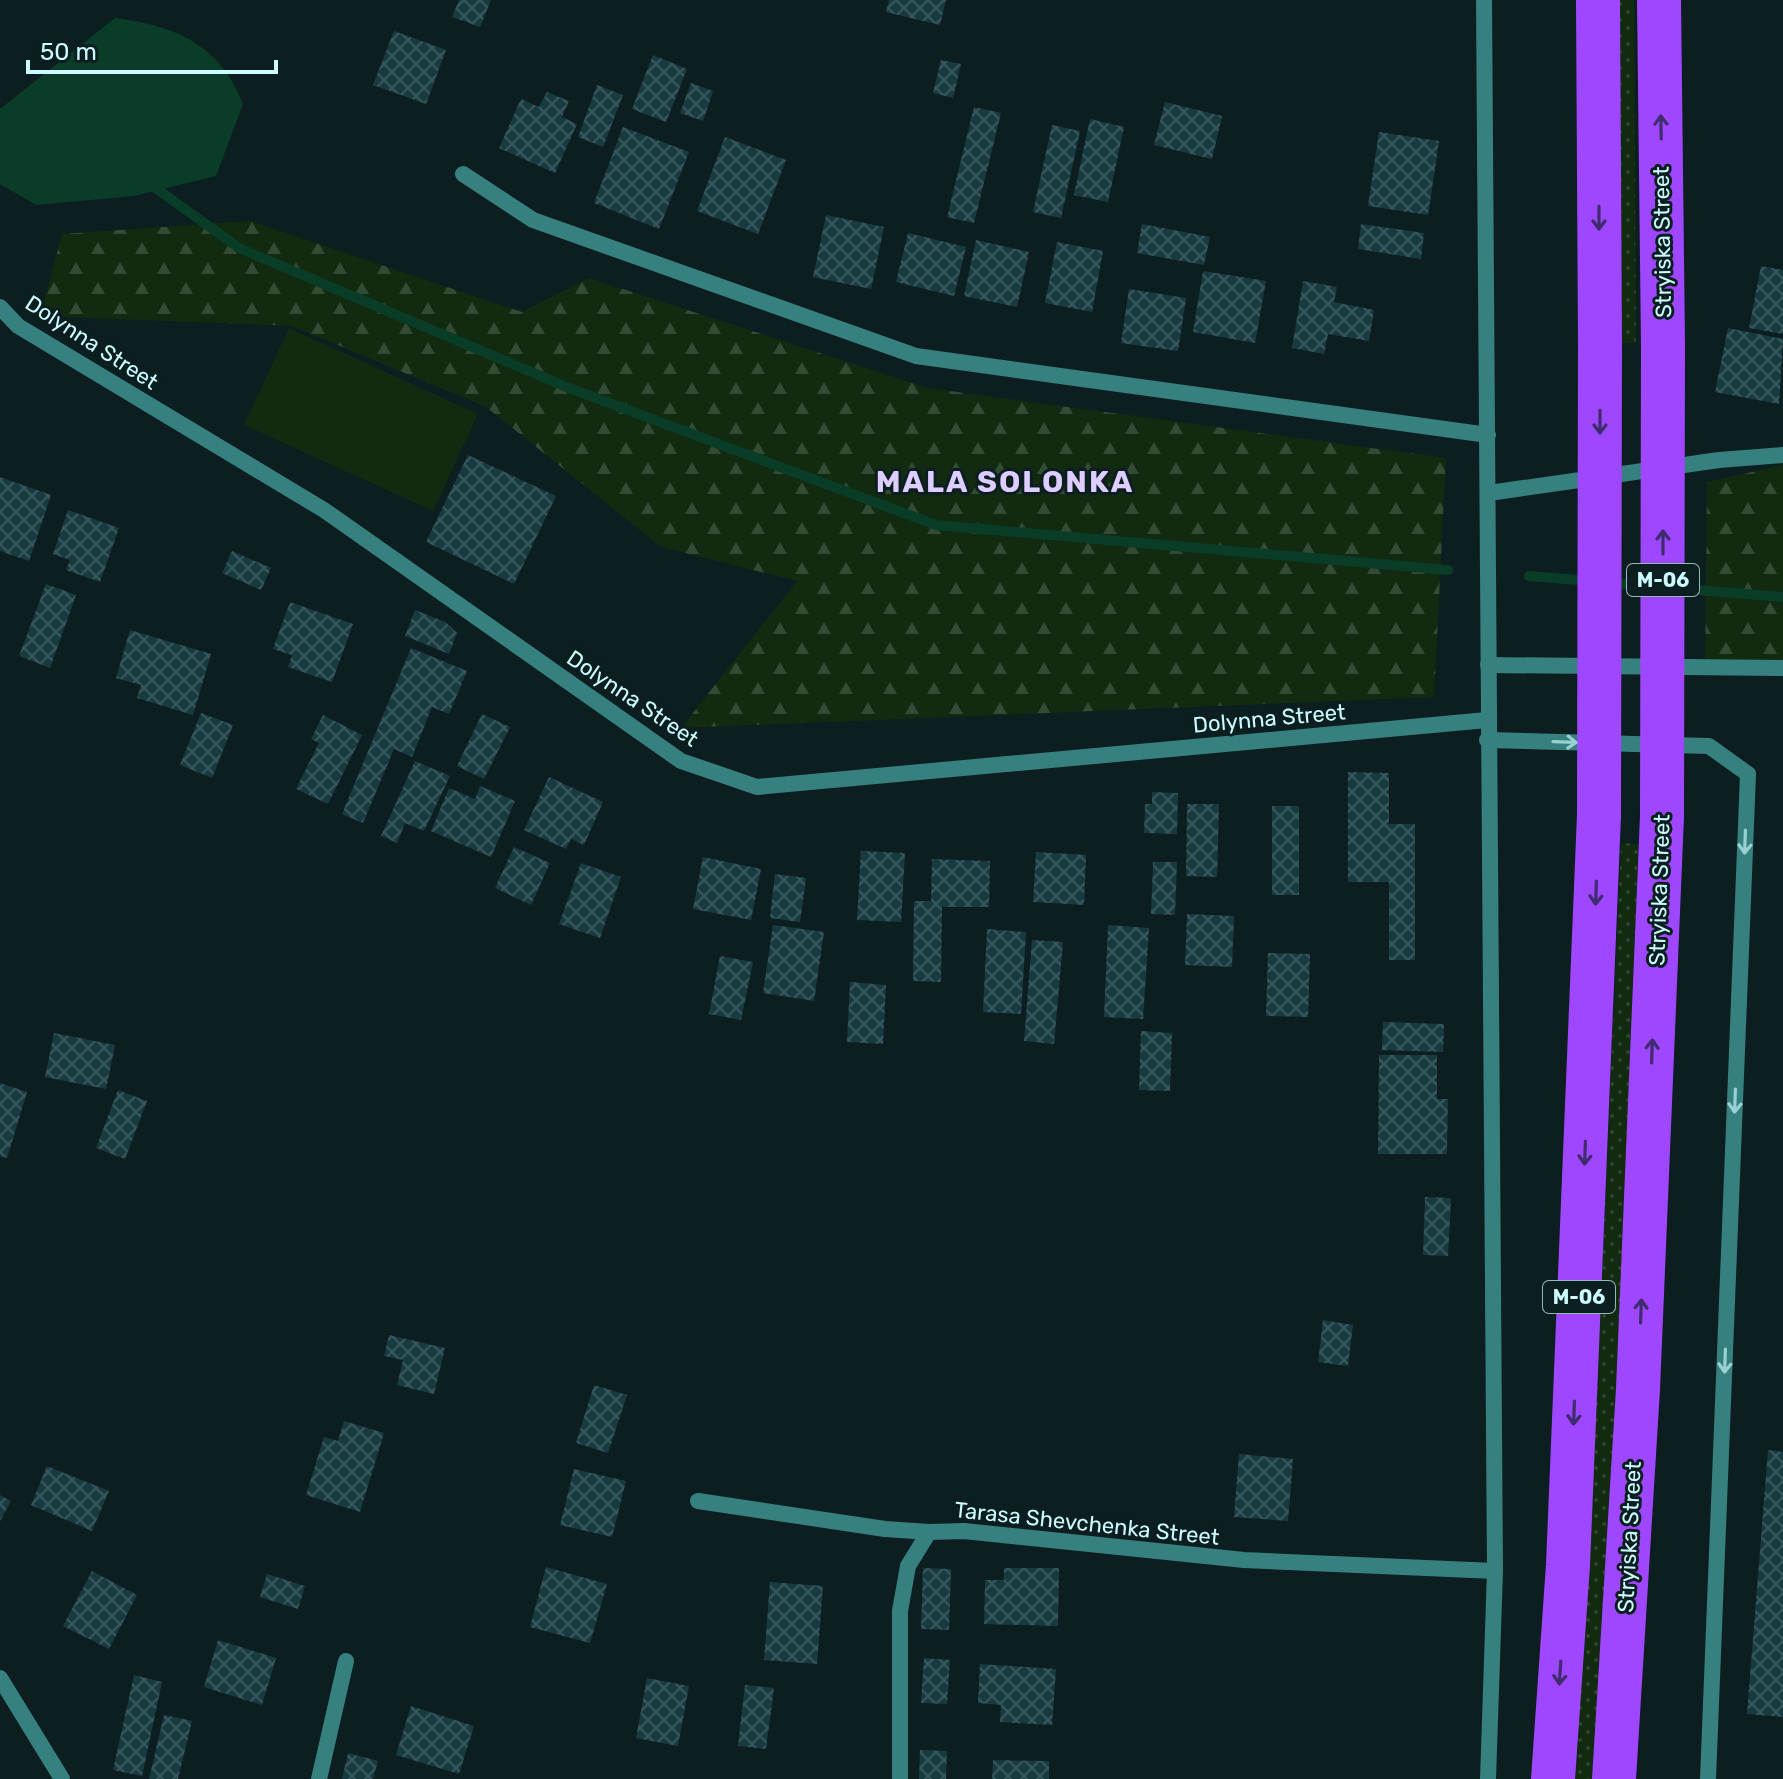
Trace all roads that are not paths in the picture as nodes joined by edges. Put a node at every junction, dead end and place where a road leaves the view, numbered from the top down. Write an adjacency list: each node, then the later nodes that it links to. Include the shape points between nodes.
1 (1484, 0): 6 (street)
2 (1598, 0): 22 (highway, М-06, one-way to 22, bridge, via 1599,815 1568,1565)
3 (1659, 0): 23 (highway, Stryiska Street / М-06, one-way to 3, bridge, via 1638,1389 1662,816)
4 (463, 174): 6 (street, via 533,220 916,356)
5 (0, 307): 11 (street, Dolynna Street, via 18,326 324,510 681,761 757,787)
6 (1488, 435): 8 (street)
7 (1783, 455): 8 (street)
8 (1489, 493): 9 (street)
9 (1488, 665): 10 (street); 11 (street)
10 (1783, 668)
11 (1487, 720): 12 (street)
12 (1487, 740): 15 (street); 24 (street, one-way to 24, via 1709,746 1748,774)
13 (698, 1501): 14 (street)
14 (929, 1532): 15 (street, Tarasa Shevchenka Street, via 964,1531 1244,1560); 20 (street, Tarasa Shevchenka Street, via 908,1566 900,1611)
15 (1495, 1571): 21 (street)
16 (346, 1661): 19 (street)
17 (0, 1678): 18 (street)
18 (62, 1779)
19 (319, 1779)
20 (900, 1779)
21 (1488, 1779)
22 (1553, 1779)
23 (1614, 1779)
24 (1708, 1779)

